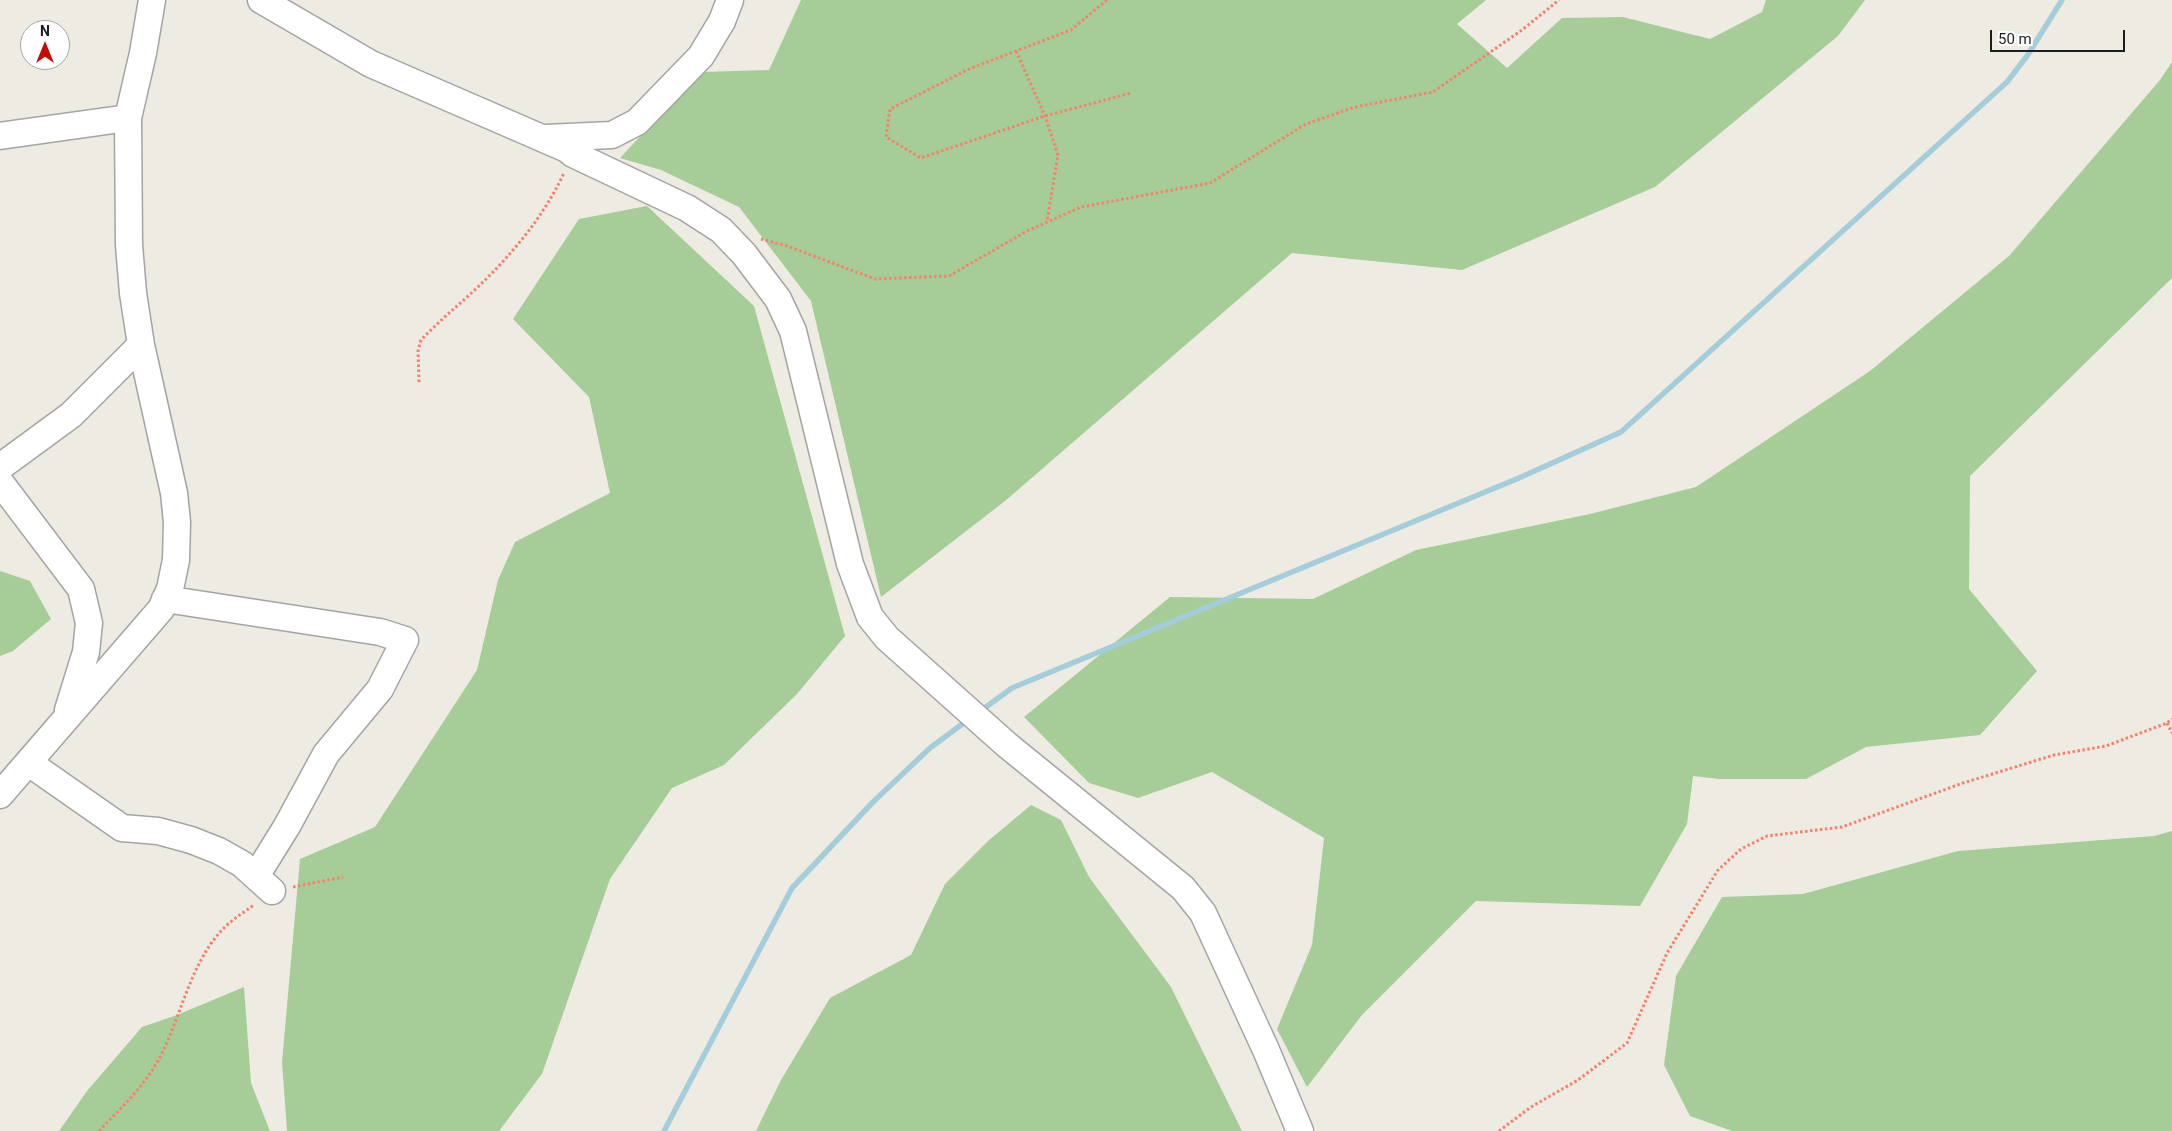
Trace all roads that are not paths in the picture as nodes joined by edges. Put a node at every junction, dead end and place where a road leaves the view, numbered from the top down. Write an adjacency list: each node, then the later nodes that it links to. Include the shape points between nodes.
1 (152, 0): 5 (street)
2 (261, 0): 4 (street)
3 (730, 0): 7 (street, via 722,21 701,56 637,122 612,135)
4 (289, 7): 7 (street, via 371,64)
5 (128, 118): 6 (street); 8 (street, via 129,245)
6 (0, 136)
7 (542, 139): 15 (street, via 687,208 721,230 744,254 778,299 793,331 850,564 870,617 887,638 1007,745 1183,888 1203,913)
8 (141, 344): 9 (street, via 71,415); 11 (street, via 178,522 176,560)
9 (0, 467)
10 (0, 482): 12 (street, via 81,589 89,623 86,652)
11 (165, 599): 12 (street, via 161,609); 13 (street, via 380,632 405,640 380,689 326,754 287,826 264,884 242,864 219,851 158,831 122,828)
12 (65, 721): 13 (street)
13 (29, 763): 14 (street)
14 (0, 795)
15 (1300, 1131)

